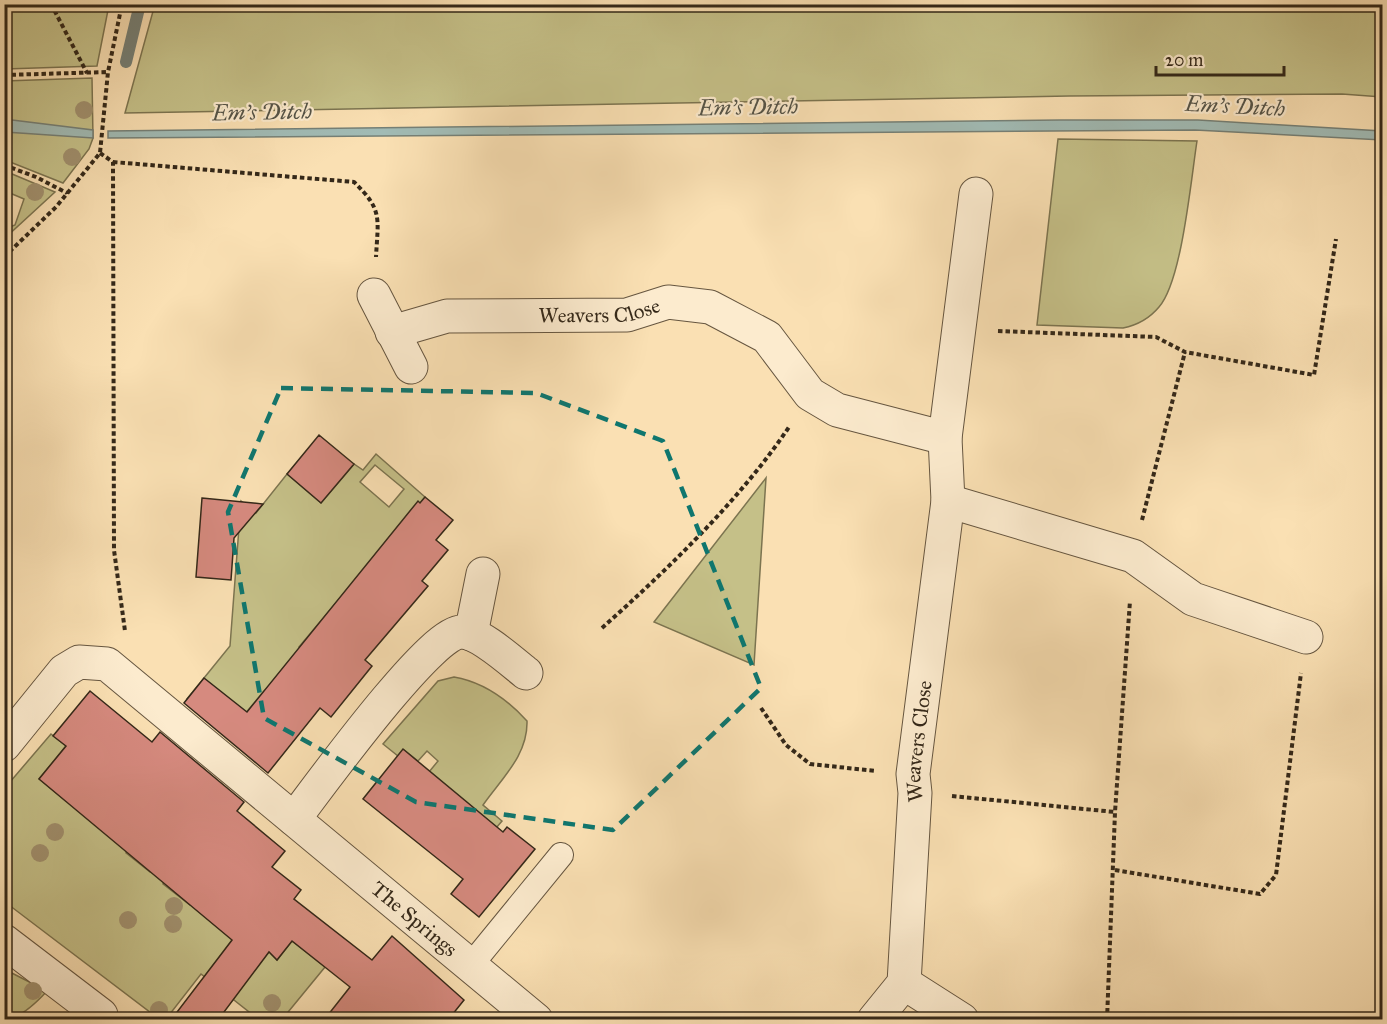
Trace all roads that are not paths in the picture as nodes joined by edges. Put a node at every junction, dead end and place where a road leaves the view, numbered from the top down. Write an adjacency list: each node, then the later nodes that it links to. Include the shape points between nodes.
1 (976, 194): 5 (street, Weavers Close)
2 (374, 295): 3 (street)
3 (392, 332): 4 (street); 5 (street, Weavers Close, via 447,316 627,315 669,303 710,307 767,337 810,394 837,410)
4 (411, 367)
5 (945, 438): 6 (street, Weavers Close)
6 (948, 501): 9 (street, via 1133,556 1193,599); 16 (street, Weavers Close, via 914,784)
7 (483, 574): 8 (street)
8 (471, 634): 10 (street); 12 (street, via 455,632 446,636 424,657)
9 (1306, 637)
10 (526, 672)
11 (4, 745): 12 (street, The Springs, via 69,667 78,662 107,664)
12 (294, 819): 15 (street, The Springs)
13 (561, 855): 15 (lane)
14 (4, 941): 17 (street, via 101,1015)
15 (471, 965): 18 (street, The Springs)
16 (904, 983): 19 (street); 20 (street)
17 (97, 1020)
18 (536, 1020)
19 (874, 1020)
20 (962, 1020)

